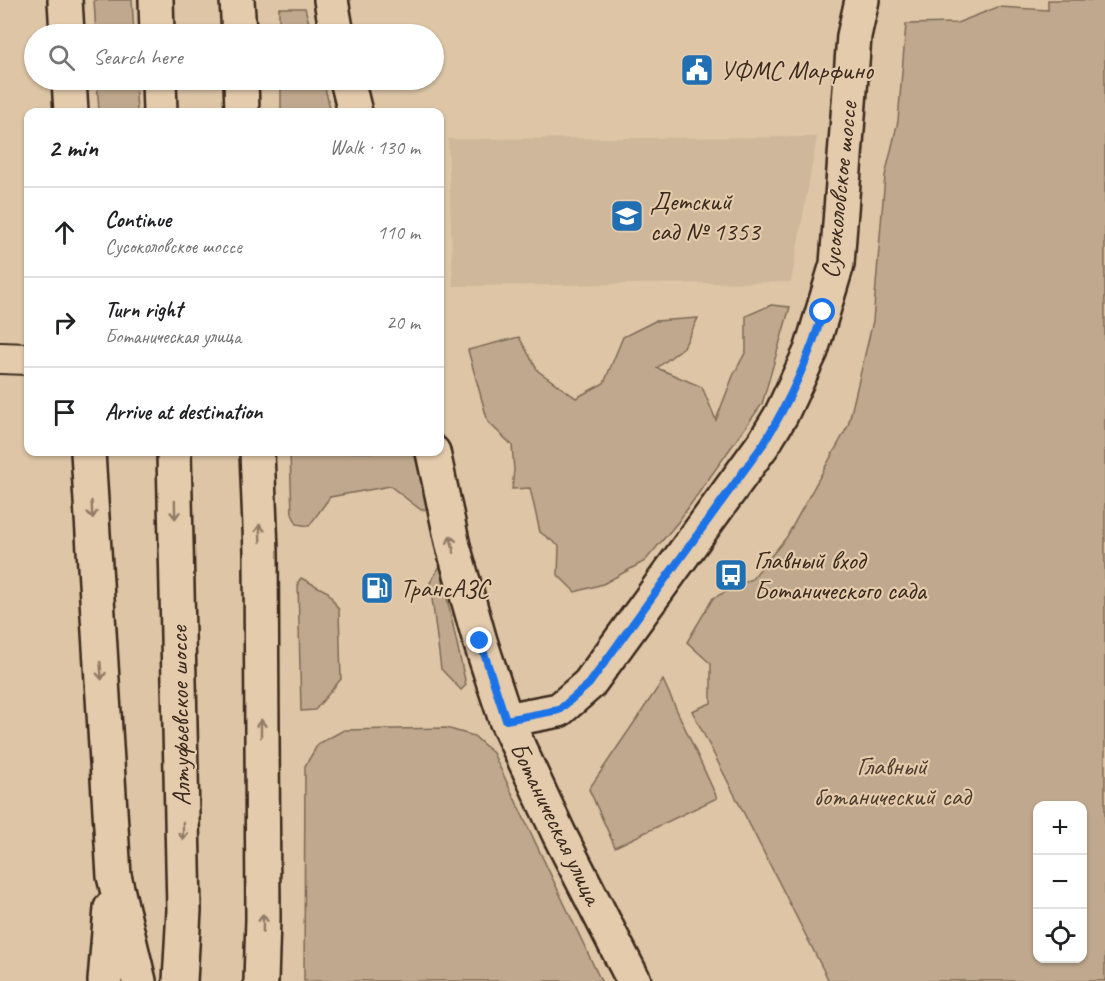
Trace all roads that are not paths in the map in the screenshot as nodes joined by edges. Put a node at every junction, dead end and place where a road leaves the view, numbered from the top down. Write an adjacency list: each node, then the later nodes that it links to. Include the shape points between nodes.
1 (65, 0): 6 (main road)
2 (156, 0): 7 (main road)
3 (237, 0): 8 (main road)
4 (331, 0): 9 (main road)
5 (862, 0): 24 (main road, Сусоколовское шоссе, via 854,36 837,264 811,351 781,415 589,684 559,710)
6 (66, 24)
7 (157, 24)
8 (238, 24)
9 (335, 24)
10 (70, 90): 14 (main road)
11 (159, 90): 15 (main road)
12 (241, 90): 16 (main road)
13 (350, 90): 17 (main road)
14 (71, 108)
15 (160, 108)
16 (242, 108)
17 (354, 108)
18 (0, 358): 19 (street)
19 (24, 359)
20 (88, 456): 25 (main road, one-way to 25)
21 (174, 456): 28 (main road, Алтуфьевское шоссе, one-way to 28, via 184,909)
22 (257, 456): 29 (main road, one-way to 22, via 261,551)
23 (433, 456): 24 (main road, Ботаническая улица, one-way to 23, via 453,546)
24 (506, 720): 30 (main road, Ботаническая улица)
25 (114, 876): 26 (main road); 27 (main road)
26 (105, 981)
27 (140, 981)
28 (180, 981)
29 (261, 981)
30 (634, 981)

